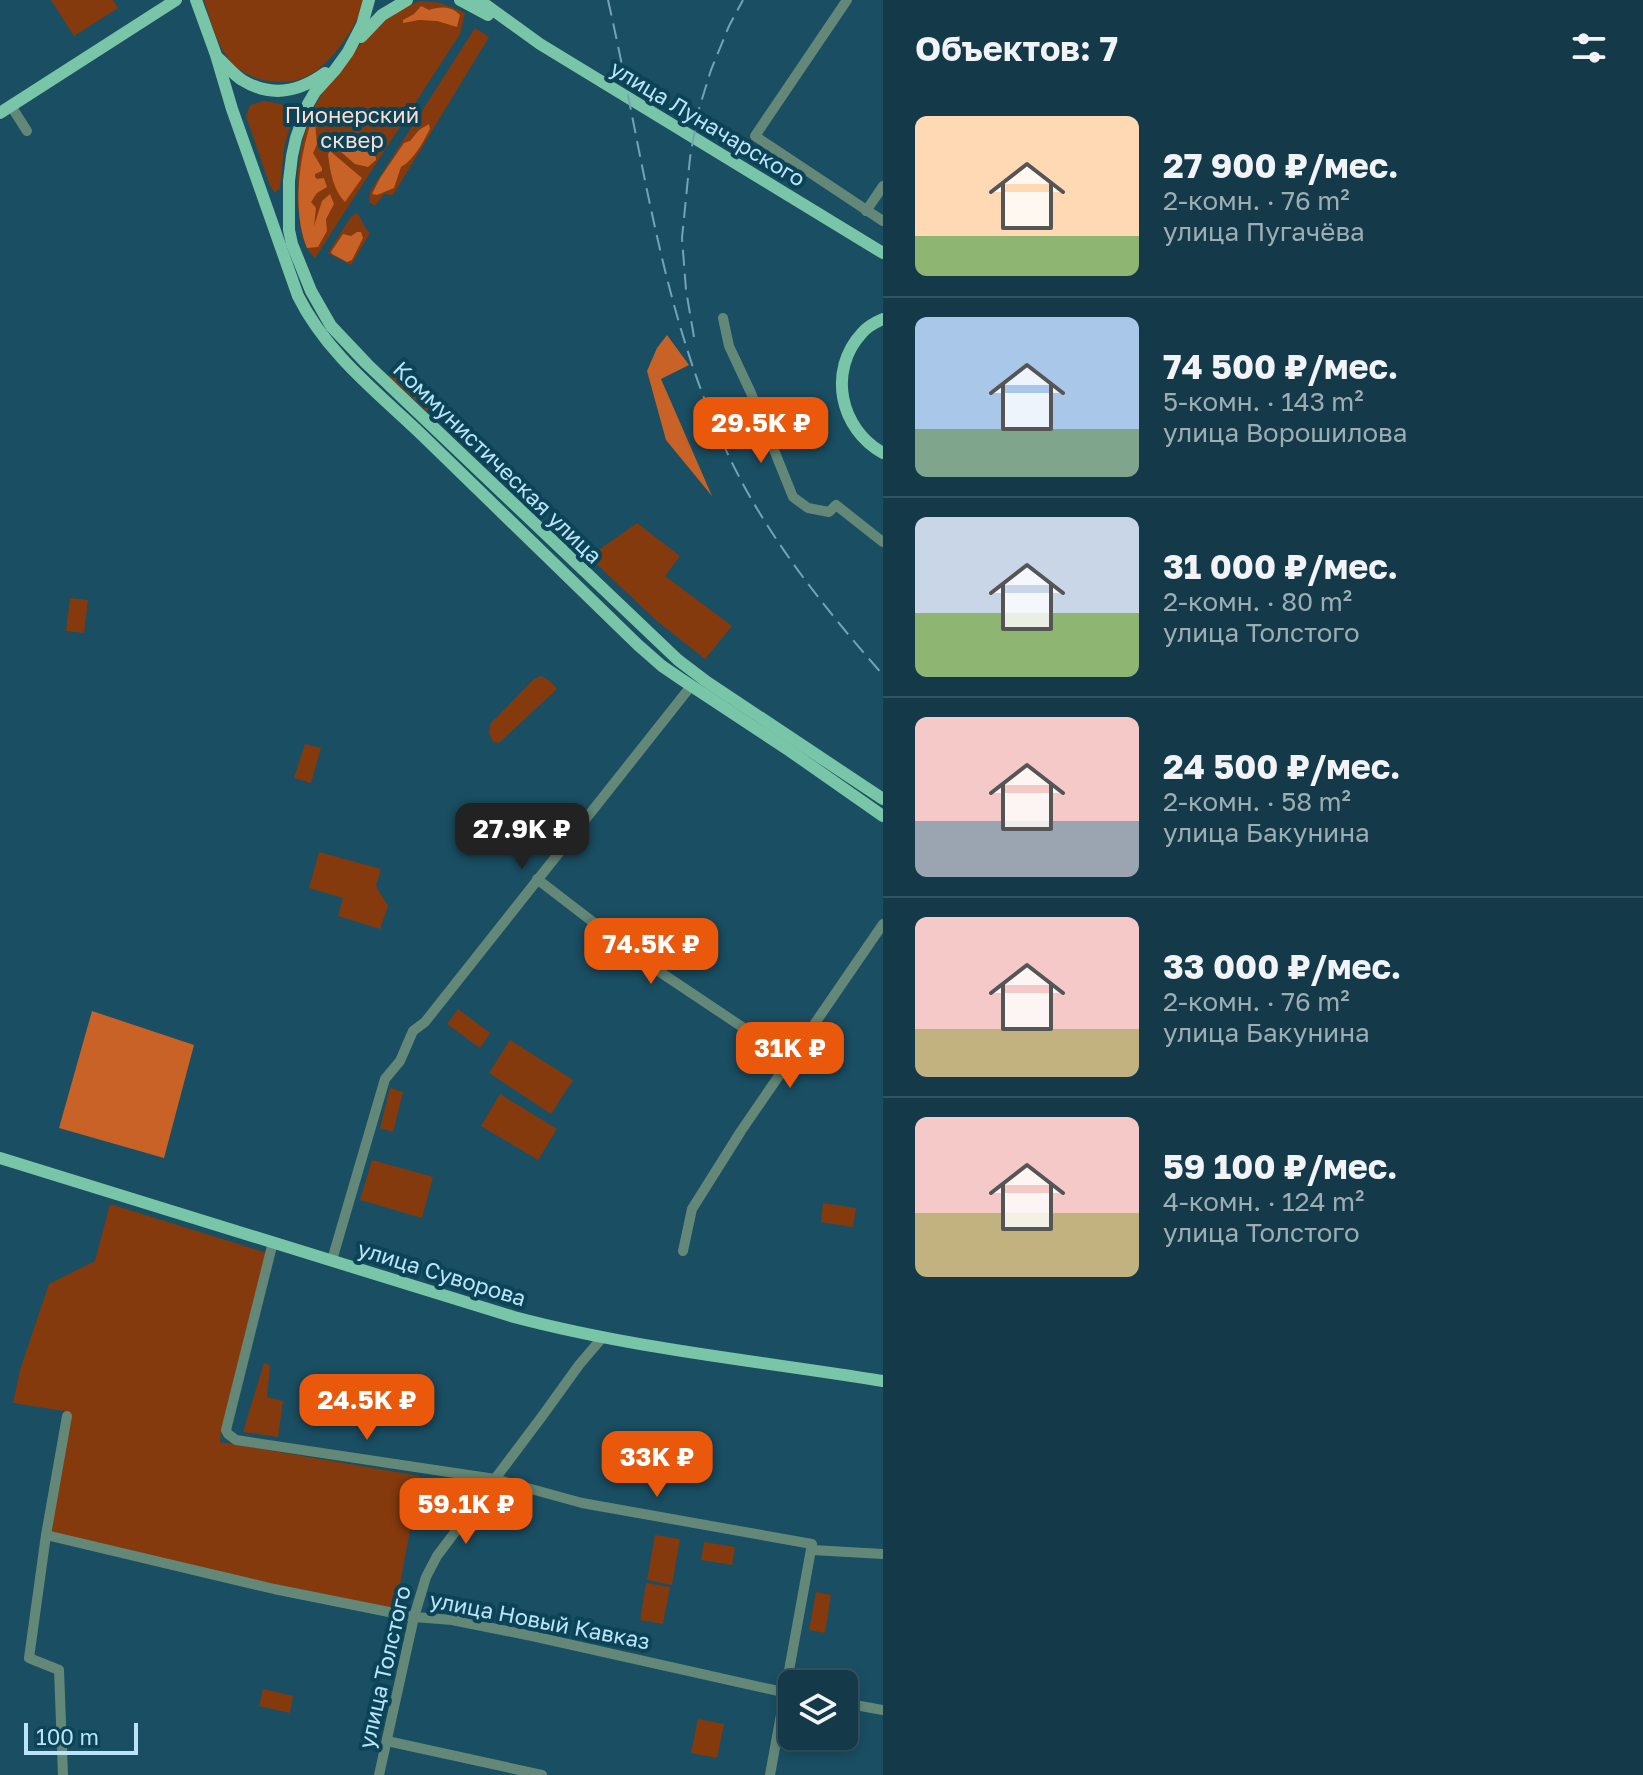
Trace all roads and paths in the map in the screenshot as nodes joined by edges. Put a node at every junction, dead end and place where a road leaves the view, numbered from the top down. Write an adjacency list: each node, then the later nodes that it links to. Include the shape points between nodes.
1 (176, 0): 9 (main road)
2 (196, 0): 8 (main road, Коммунистическая улица)
3 (369, 0): 7 (main road)
4 (407, 0): 7 (main road, via 382,15)
5 (847, 0): 12 (street, via 755,136)
6 (469, 1): 14 (main road, улица Луначарского)
7 (348, 52): 8 (main road, via 314,81 292,91 243,81); 19 (main road, Коммунистическая улица, via 308,104 289,181 292,244 318,304 367,364)
8 (216, 55): 19 (main road, Коммунистическая улица, via 293,285 310,320 339,356 638,645 662,666)
9 (6, 110): 10 (street)
10 (27, 131)
11 (883, 186): 12 (street)
12 (866, 211): 13 (street)
13 (883, 221)
14 (883, 253)
15 (723, 318): 18 (street, via 729,346 793,497 808,508 829,512 836,505)
16 (883, 319): 17 (main road, via 863,332 851,349 842,389 854,428)
17 (883, 453)
18 (883, 542)
19 (695, 681): 20 (main road, Коммунистическая улица); 21 (main road, Коммунистическая улица); 22 (street)
20 (883, 799)
21 (883, 816)
22 (537, 879): 24 (street, via 645,962); 28 (street, via 413,1031 385,1079)
23 (883, 924): 24 (street)
24 (790, 1059): 27 (street, via 692,1209)
25 (0, 1158): 26 (main road, улица Суворова)
26 (273, 1242): 28 (main road, улица Суворова); 32 (street, via 228,1434 286,1449)
27 (683, 1251)
28 (332, 1260): 29 (main road, улица Суворова, via 514,1317)
29 (602, 1338): 30 (main road, улица Суворова); 32 (street, улица Толстого)
30 (883, 1381)
31 (67, 1416): 33 (street)
32 (495, 1479): 34 (street, via 582,1503); 36 (street, улица Толстого, via 437,1556)
33 (46, 1535): 36 (street, улица Новый Кавказ); 43 (street, via 29,1658 59,1670)
34 (812, 1547): 35 (street); 37 (street)
35 (883, 1554)
36 (414, 1617): 38 (street, улица Новый Кавказ, via 521,1633); 42 (street, улица Толстого)
37 (792, 1670)
38 (778, 1691)
39 (858, 1706): 40 (street)
40 (883, 1710)
41 (778, 1739): 46 (street)
42 (387, 1741): 44 (street, улица Толстого); 45 (street)
43 (63, 1775)
44 (379, 1775)
45 (542, 1775)
46 (770, 1775)

